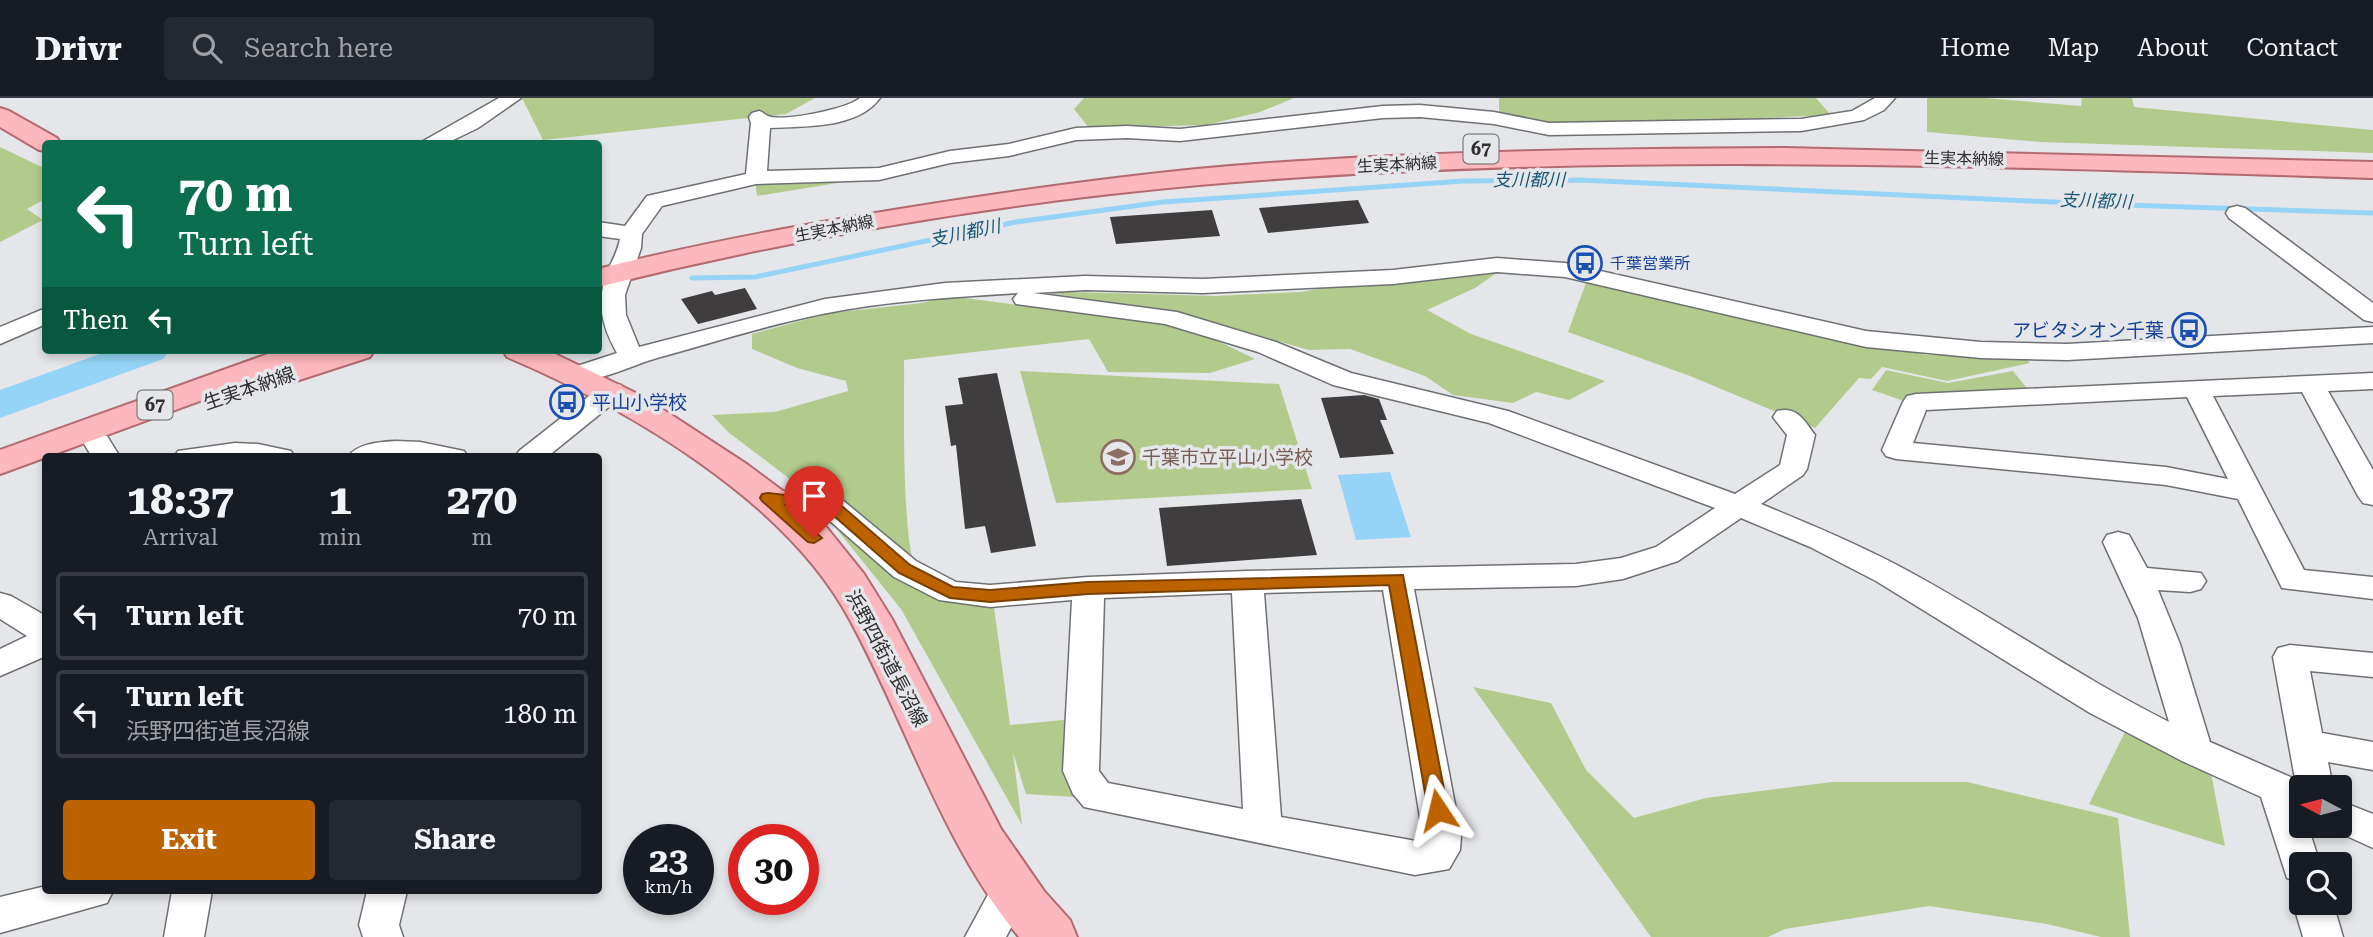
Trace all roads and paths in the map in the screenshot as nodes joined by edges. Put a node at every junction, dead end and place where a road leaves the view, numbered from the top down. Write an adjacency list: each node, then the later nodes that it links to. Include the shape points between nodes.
1 (512, 98): 6 (street)
2 (871, 98): 9 (street, via 845,114 760,120)
3 (1886, 98): 9 (street, via 1844,119 1772,126 1549,129 1452,113 1383,112 1180,135 1076,134 860,177)
4 (0, 116): 5 (main road)
5 (42, 140)
6 (437, 140)
7 (2373, 157): 12 (main road, 生実本納線 / 67, via 1855,143 1609,144 1344,154 1206,163 1027,183 799,220)
8 (2373, 170): 12 (main road, 生実本納線 / 67, via 1881,156 1658,155 1336,167 1139,183 973,204)
9 (756, 178): 12 (street, via 655,201)
10 (2237, 213): 14 (street)
11 (602, 237): 12 (street)
12 (615, 261): 21 (street, via 614,328)
13 (944, 290): 16 (street, via 1060,284 1203,286 1393,277 1497,265 1565,270 1866,340 1905,345 2067,352); 21 (street, via 825,306); 39 (street, via 1168,317 1268,346 1342,379 1497,416)
14 (2365, 310)
15 (42, 317): 17 (street)
16 (2373, 335)
17 (0, 336)
18 (300, 354): 33 (main road, 生実本納線 / 67)
19 (348, 354): 27 (main road, 生実本納線 / 67)
20 (528, 354): 23 (main road, 浜野四街道長沼線)
21 (632, 357): 23 (street)
22 (2373, 381): 24 (street)
23 (596, 383): 32 (street); 38 (main road, 浜野四街道長沼線, via 693,442)
24 (2311, 385): 25 (street); 37 (street)
25 (2196, 388): 36 (street); 36 (street, via 1916,402 1896,450 2166,476)
26 (1787, 417): 39 (street, via 1801,436 1793,469)
27 (102, 450)
28 (216, 453): 29 (street)
29 (267, 453)
30 (377, 453): 31 (street, via 414,449)
31 (434, 453)
32 (533, 453)
33 (0, 463)
34 (42, 465): 35 (main road)
35 (0, 482)
36 (2247, 492): 46 (street, via 2293,580)
37 (2373, 496)
38 (768, 498): 45 (street, via 830,505 905,569 950,592 990,596); 60 (main road, 浜野四街道長沼線, via 814,538 852,590 897,669 966,818)
39 (1736, 505): 42 (street, via 1667,554 1623,568 1576,575); 53 (street, via 1887,573 2102,704)
40 (2118, 542): 41 (street)
41 (2139, 578): 43 (street); 53 (street, via 2170,661)
42 (1397, 579): 44 (street); 58 (street, via 1441,849 1434,857 1415,859)
43 (2190, 581)
44 (1247, 582): 45 (street); 58 (street)
45 (1088, 588): 58 (street, via 1081,771 1087,784 1097,796)
46 (2373, 588)
47 (0, 604): 48 (street)
48 (42, 630)
49 (42, 642): 50 (street)
50 (0, 664)
51 (2373, 665): 52 (street, via 2290,657)
52 (2306, 744): 54 (street); 55 (street)
53 (2195, 751): 56 (street)
54 (2373, 756)
55 (2312, 775)
56 (2289, 793)
57 (2352, 822): 59 (street)
58 (1263, 829)
59 (2373, 832)
60 (1011, 890): 68 (street); 69 (main road, 浜野四街道長沼線)
61 (81, 894): 64 (street)
62 (191, 894): 66 (street)
63 (386, 894): 67 (street, via 379,925)
64 (0, 915)
65 (2317, 915): 70 (street)
66 (184, 937)
67 (383, 937)
68 (985, 937)
69 (1051, 937)
70 (2323, 937)

